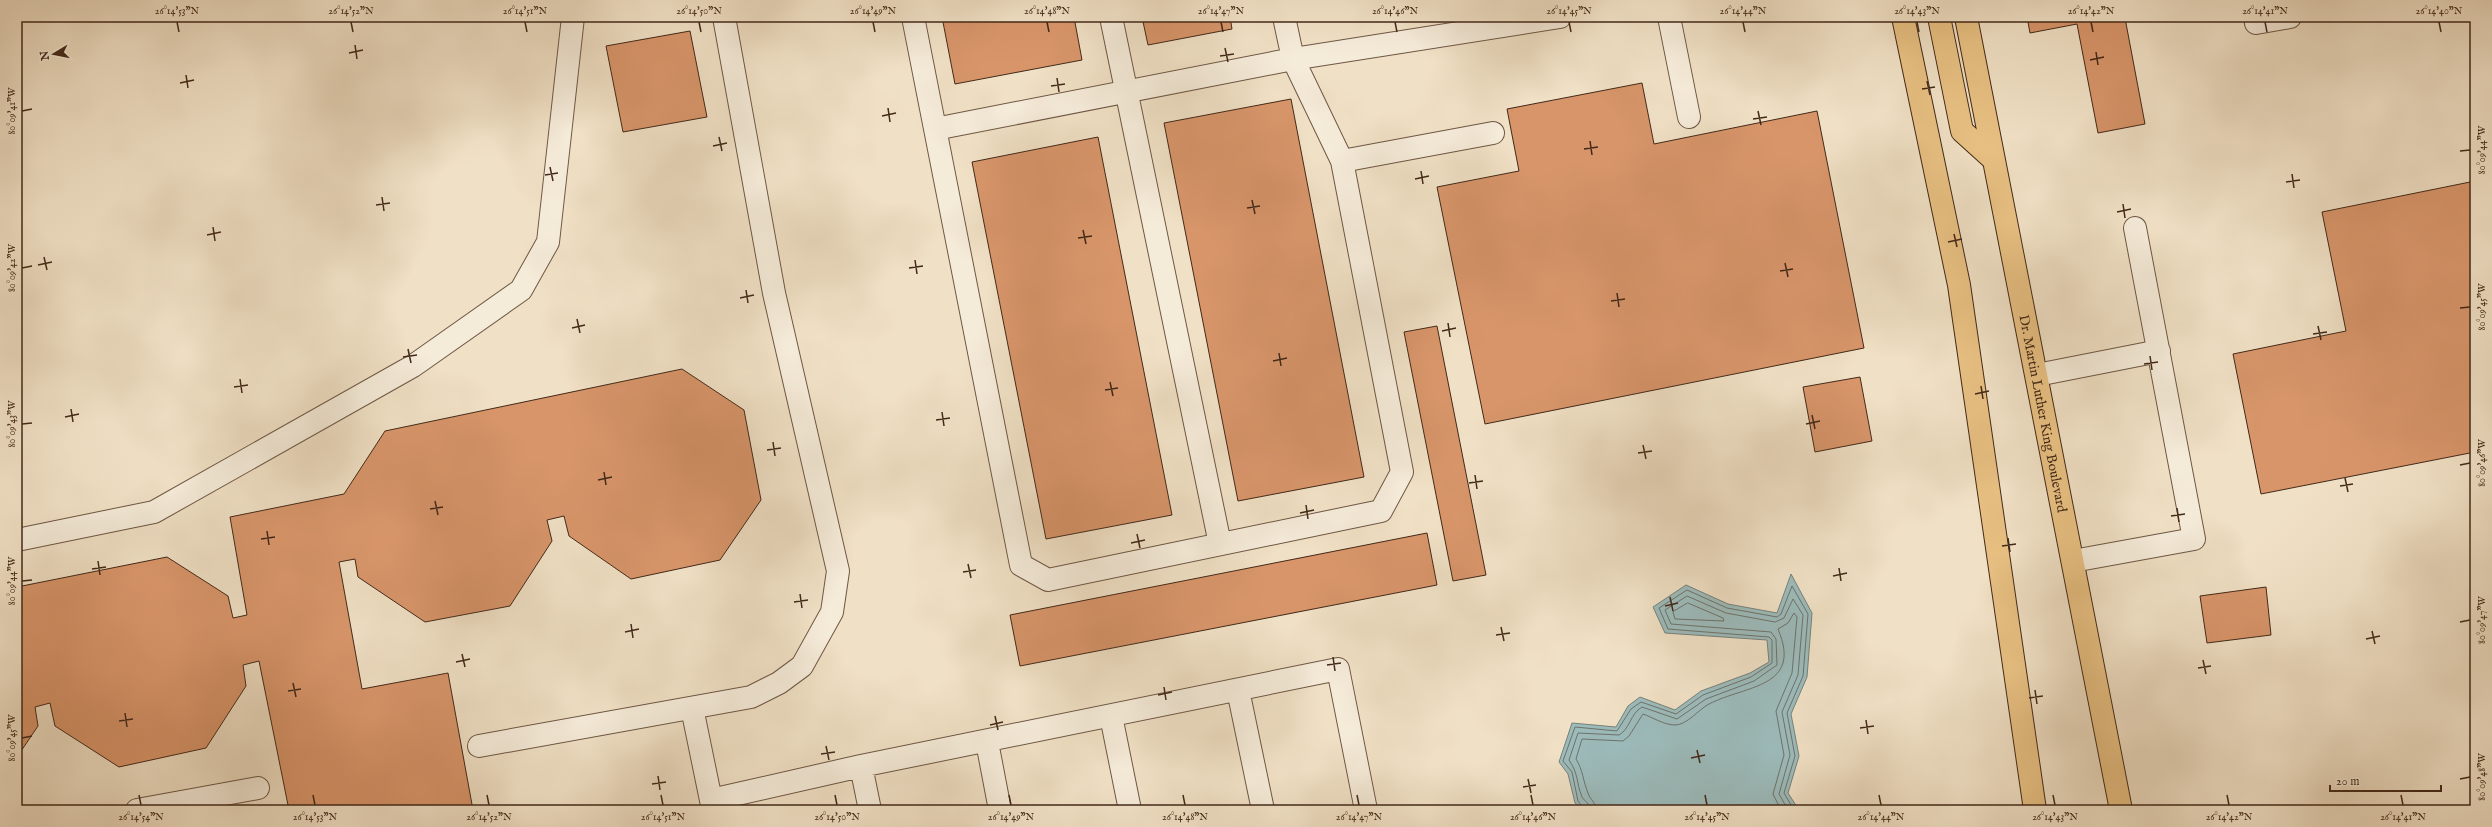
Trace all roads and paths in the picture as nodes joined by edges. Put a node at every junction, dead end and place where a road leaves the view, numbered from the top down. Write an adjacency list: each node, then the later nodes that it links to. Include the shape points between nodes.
1 (573, 17): 23 (lane, via 548,242 521,290 413,366 154,512)
2 (724, 17): 27 (lane, via 774,293 838,571 832,612 802,666 779,683 751,697)
3 (913, 17): 16 (lane)
4 (1111, 17): 14 (lane)
5 (1284, 17): 13 (lane)
6 (1560, 17): 13 (lane)
7 (1669, 17): 15 (lane)
8 (1903, 17): 40 (main road, via 1959,285)
9 (1939, 17): 18 (main road, via 1962,131)
10 (1966, 17): 18 (main road, Dr. Martin Luther King Boulevard)
11 (2255, 17): 12 (lane, via 2256,23)
12 (2290, 17)
13 (1293, 59): 14 (lane); 19 (lane)
14 (1126, 92): 16 (lane); 24 (lane)
15 (1689, 117)
16 (935, 129): 24 (lane, via 1022,565 1048,580)
17 (1493, 133): 19 (lane)
18 (1993, 159): 22 (main road, Dr. Martin Luther King Boulevard)
19 (1342, 161): 24 (lane, via 1402,472 1382,511)
20 (2135, 228): 21 (lane)
21 (2159, 351): 22 (lane); 25 (lane, via 2194,539)
22 (2036, 375): 25 (main road, Dr. Martin Luther King Boulevard)
23 (17, 540)
24 (1220, 544)
25 (2072, 561): 41 (main road, Dr. Martin Luther King Boulevard)
26 (1238, 690): 28 (lane); 38 (lane); 39 (lane, via 1338,669)
27 (692, 708): 30 (lane); 33 (lane)
28 (1111, 716): 29 (lane); 37 (lane)
29 (987, 742): 31 (lane); 36 (lane)
30 (480, 746)
31 (861, 766): 33 (lane); 35 (lane)
32 (258, 788): 34 (lane)
33 (712, 805)
34 (137, 810)
35 (870, 810)
36 (1000, 810)
37 (1130, 810)
38 (1263, 810)
39 (1366, 810)
40 (2035, 810)
41 (2121, 810)

